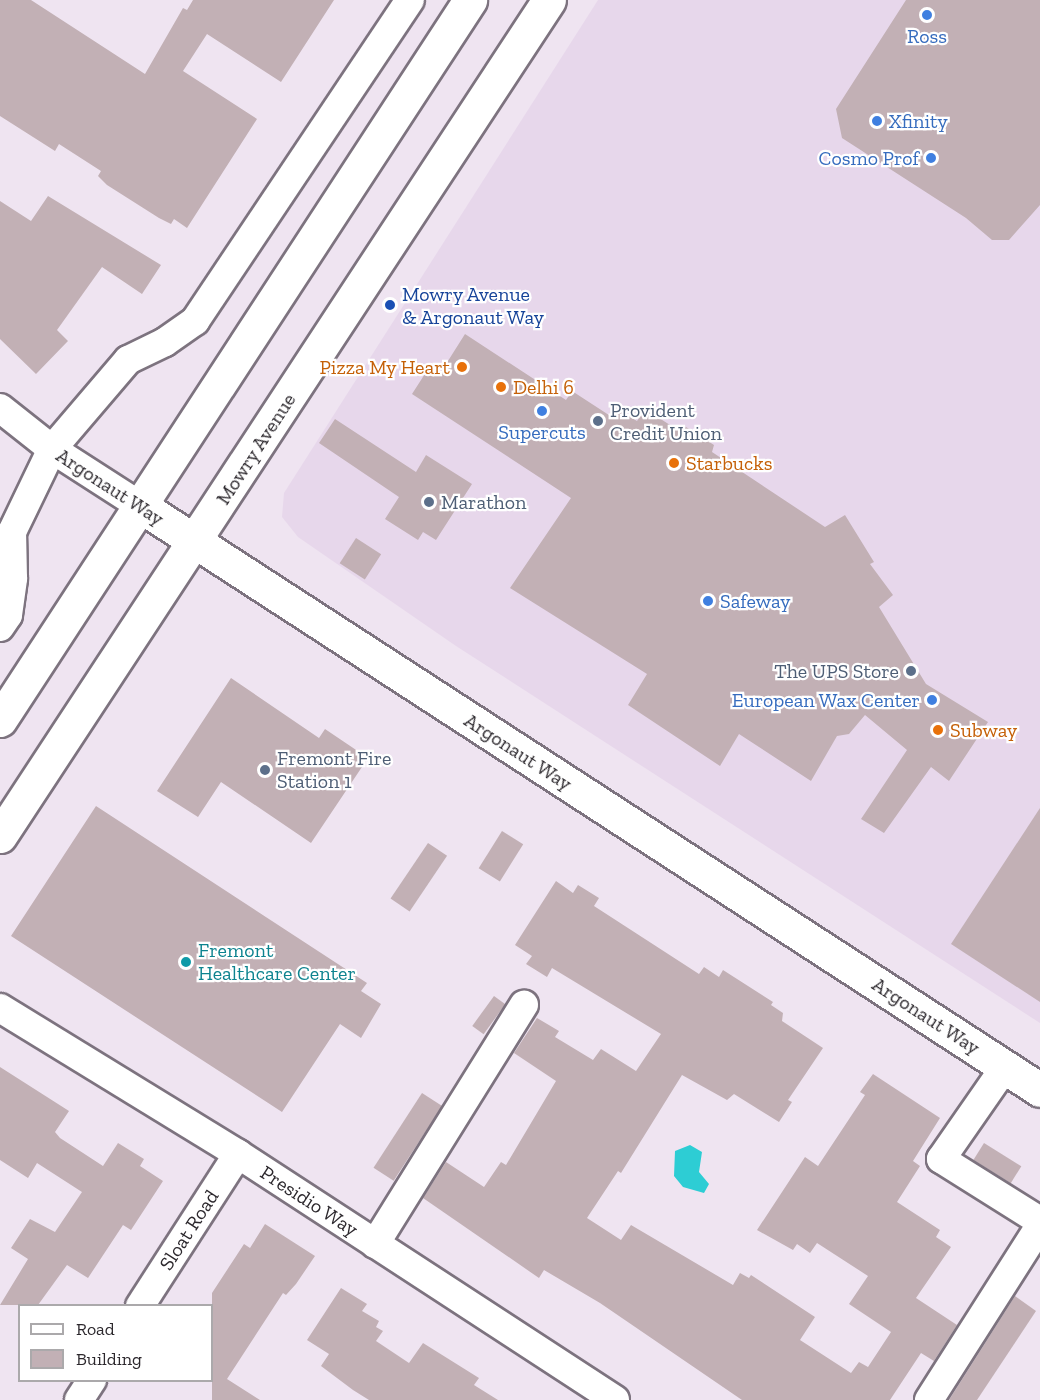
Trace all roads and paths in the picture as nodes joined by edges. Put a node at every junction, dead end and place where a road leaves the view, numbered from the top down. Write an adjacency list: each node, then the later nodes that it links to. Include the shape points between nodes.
1 (410, 0): 5 (street, via 195,321 128,360)
2 (470, 0): 6 (main road)
3 (549, 0): 7 (main road, Mowry Avenue)
4 (0, 408): 5 (street, Argonaut Way)
5 (52, 449): 6 (street, Argonaut Way); 8 (street, via 12,532 13,578 8,615)
6 (139, 506): 7 (main road, Argonaut Way); 9 (main road)
7 (195, 542): 10 (main road, Mowry Avenue); 13 (main road, Argonaut Way)
8 (0, 627)
9 (0, 720)
10 (0, 836)
11 (524, 1005): 17 (street)
12 (0, 1008): 15 (street, Presidio Way)
13 (1005, 1067): 14 (main road, Argonaut Way); 16 (street, via 942,1160)
14 (1040, 1090)
15 (238, 1154): 17 (street, Presidio Way); 18 (street, Sloat Road)
16 (1040, 1224): 22 (street)
17 (375, 1244): 21 (street, Presidio Way)
18 (141, 1304)
19 (91, 1382): 20 (street)
20 (79, 1400)
21 (615, 1400)
22 (929, 1400)

